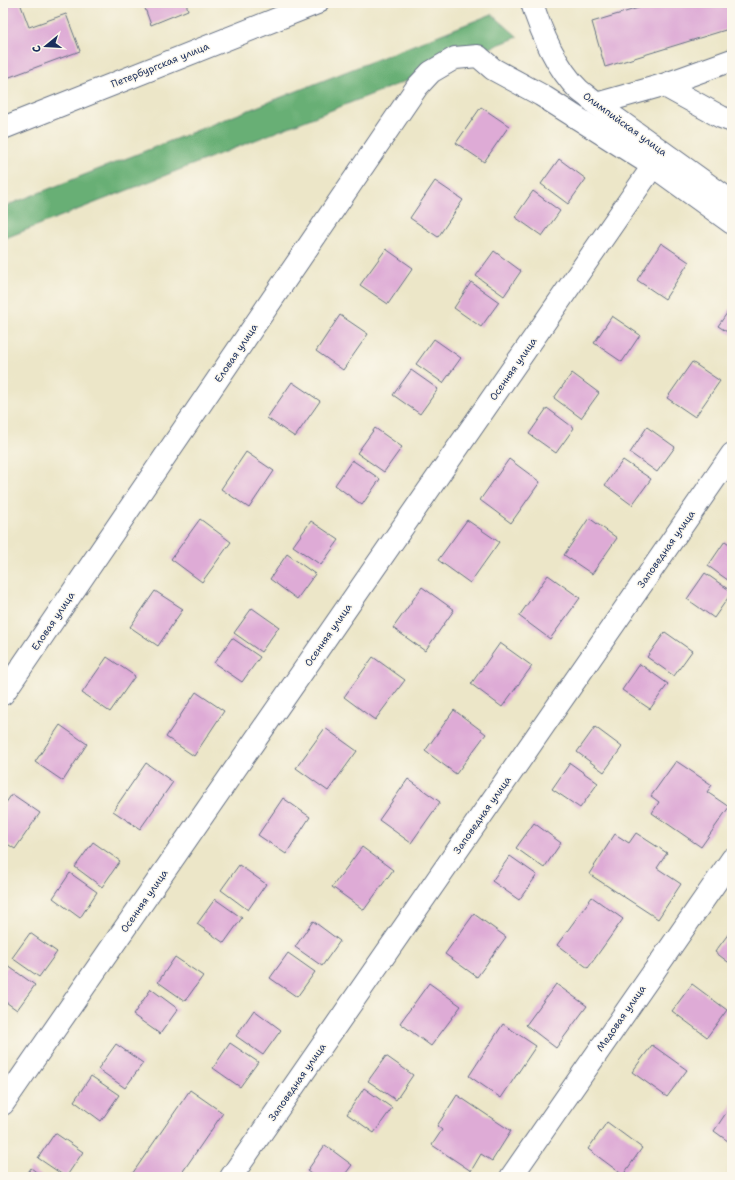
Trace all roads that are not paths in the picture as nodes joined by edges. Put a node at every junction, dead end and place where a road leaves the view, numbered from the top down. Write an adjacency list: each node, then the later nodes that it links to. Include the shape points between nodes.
1 (317, 3): 8 (street, Петербургская улица)
2 (532, 3): 6 (street, Олимпийская улица, via 549,46 562,69 578,89)
3 (732, 60): 5 (street)
4 (493, 69): 9 (street, Олимпийская улица, via 541,95); 13 (street, Еловая улица, via 478,56 454,58 431,72 417,88)
5 (663, 85): 6 (street); 7 (street)
6 (596, 104): 10 (street, Олимпийская улица)
7 (732, 121)
8 (3, 128)
9 (653, 166): 11 (street, Олимпийская улица); 15 (street, Осенняя улица)
10 (732, 202)
11 (732, 223)
12 (732, 454): 16 (street, Заповедная улица)
13 (3, 694)
14 (732, 859): 17 (street, Медовая улица)
15 (3, 1104)
16 (231, 1177)
17 (511, 1177)

